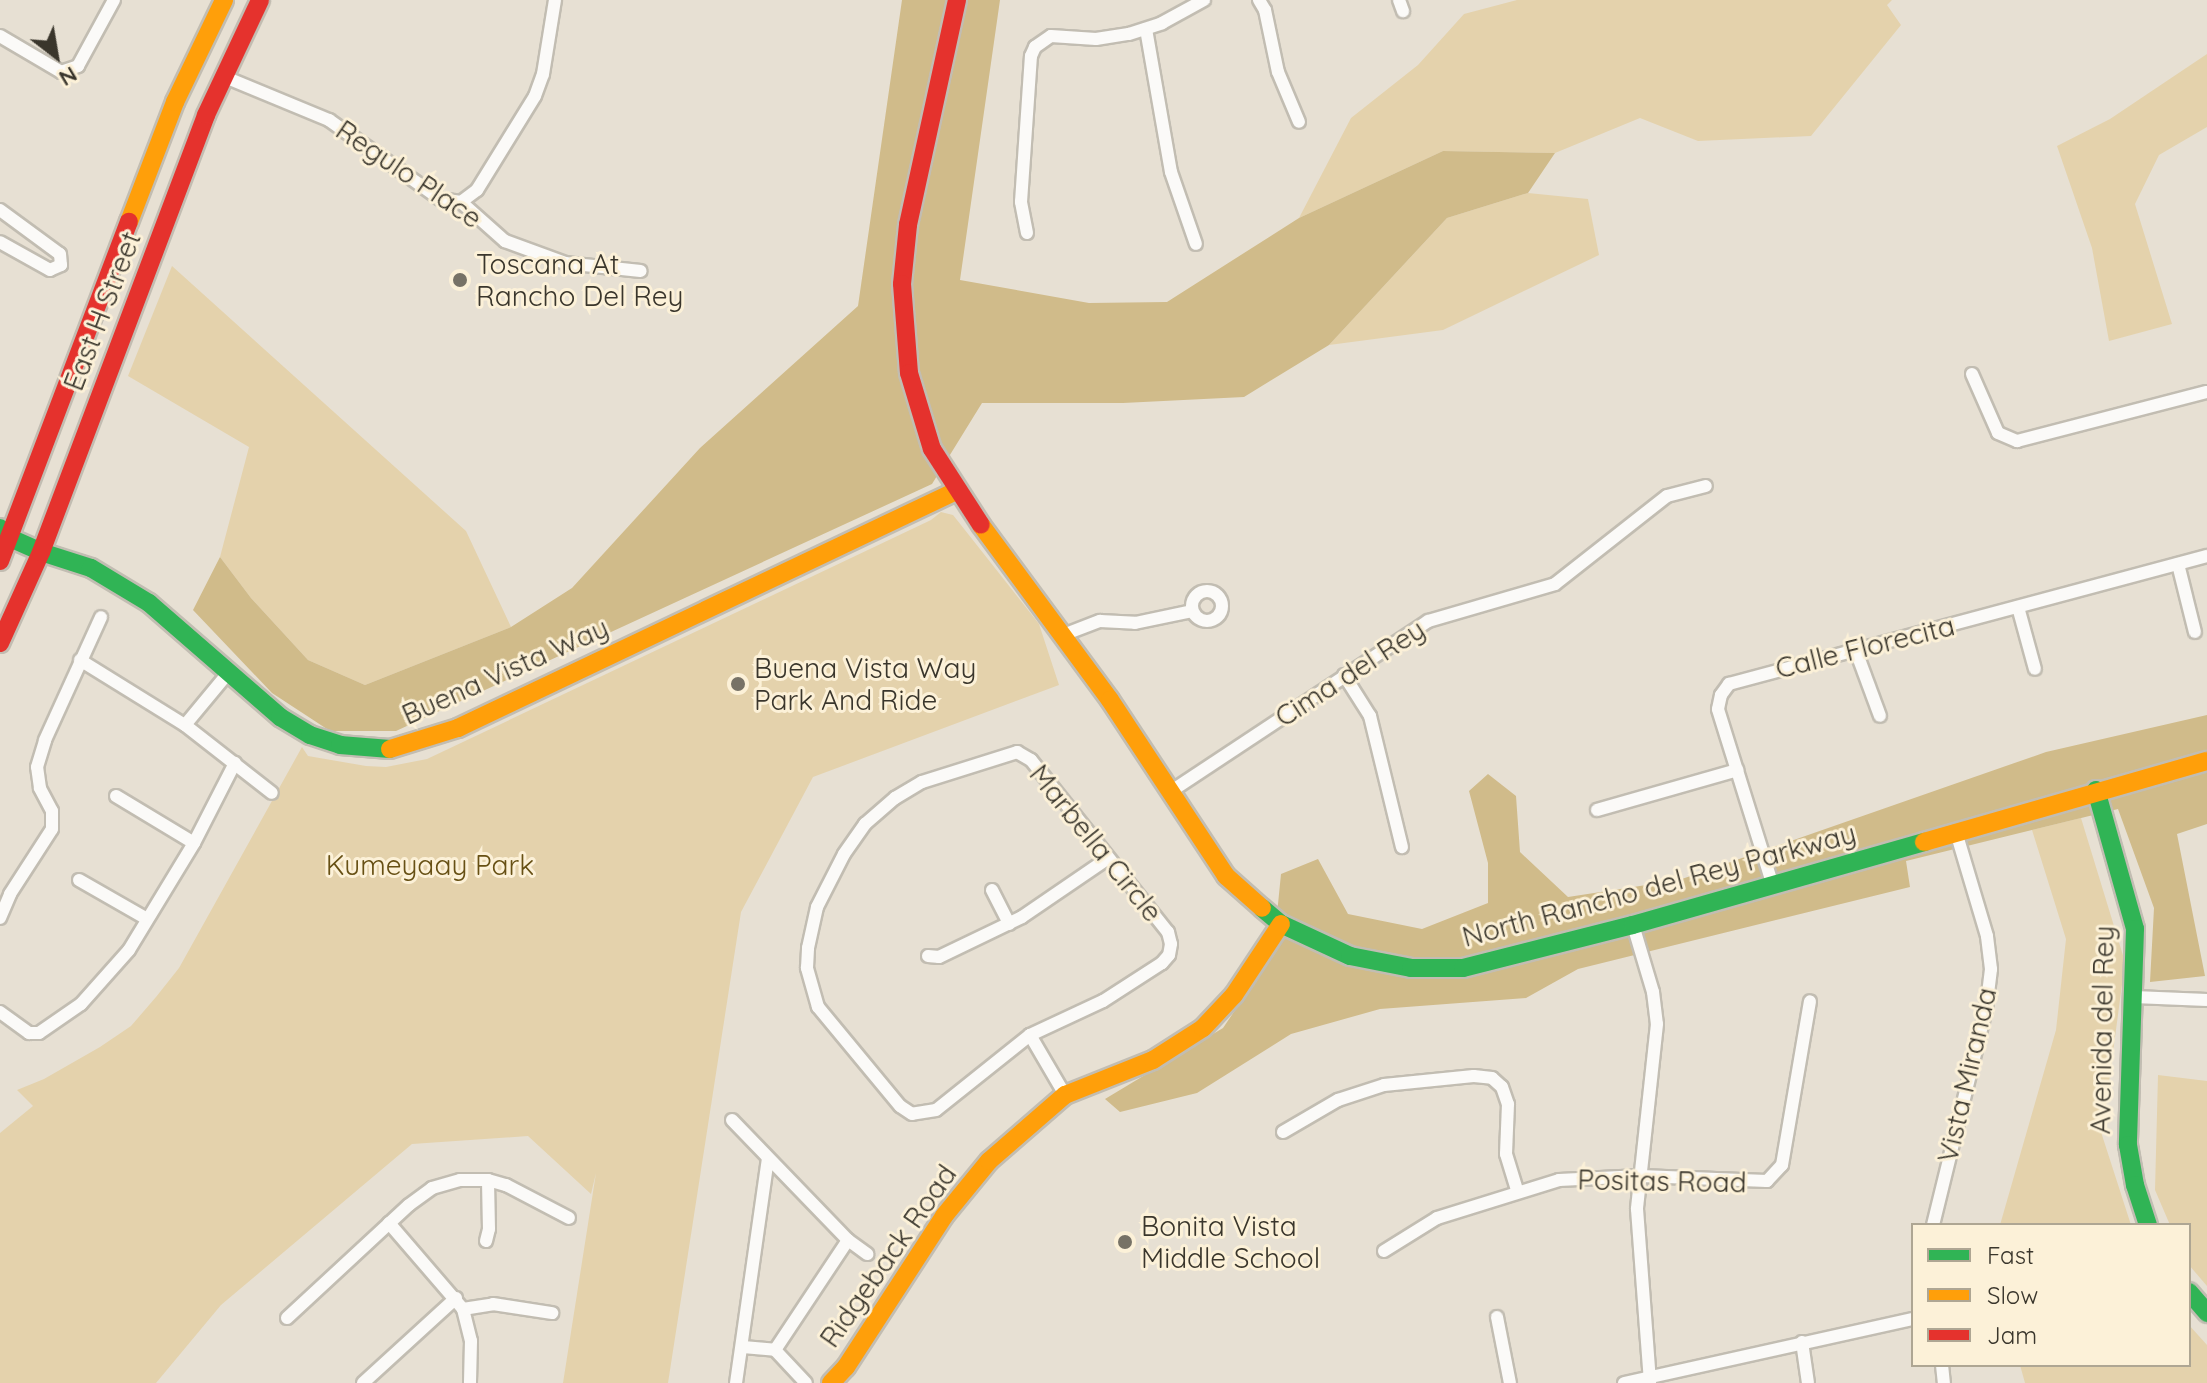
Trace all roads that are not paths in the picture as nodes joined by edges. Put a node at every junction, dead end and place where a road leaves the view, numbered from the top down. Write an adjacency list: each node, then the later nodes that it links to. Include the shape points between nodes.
1 (114, 0): 9 (street, via 78,66 61,72)
2 (224, 0): 22 (street, East H Street, via 175,102)
3 (260, 0): 10 (street, East H Street)
4 (555, 0): 12 (street, via 535,96 477,190)
5 (957, 0): 21 (street, North Rancho del Rey Parkway, via 908,225 902,284 909,373 932,449)
6 (1204, 0): 8 (street)
7 (1259, 0): 11 (street, via 1278,72)
8 (1146, 29): 14 (street, via 1096,39 1051,36 1035,47 1021,202); 16 (street, via 1171,172)
9 (0, 36)
10 (225, 77): 12 (street, Regulo Place, via 329,120 440,199); 23 (street, East H Street)
11 (1299, 122)
12 (461, 202): 17 (street, Regulo Place, via 505,241 565,263)
13 (0, 210): 15 (street, via 60,254 61,265 50,270)
14 (1027, 233)
15 (0, 242)
16 (1196, 244)
17 (641, 271)
18 (1972, 374): 19 (street, via 1998,433 2017,441)
19 (2207, 392)
20 (1706, 486): 37 (street, Cima del Rey, via 1667,496 1555,584 1428,621)
21 (956, 491): 31 (street, North Rancho del Rey Parkway); 36 (street, Buena Vista Way, via 458,728 393,749 340,745 310,735 280,717)
22 (3, 534): 23 (street, Buena Vista Way); 25 (street, East H Street)
23 (41, 552): 32 (street, East H Street); 36 (street, Buena Vista Way, via 91,568 149,603)
24 (2207, 556): 26 (street, Calle Florecita)
25 (0, 561)
26 (2178, 564): 27 (street, Calle Florecita); 30 (street)
27 (2018, 607): 33 (street, Calle Florecita); 35 (street)
28 (1192, 611): 31 (street, via 1135,623 1100,621)
29 (101, 617): 34 (street)
30 (2195, 632)
31 (1063, 635): 44 (street, North Rancho del Rey Parkway)
32 (0, 643)
33 (1856, 651): 38 (street); 42 (street, Calle Florecita, via 1729,684 1718,709)
34 (80, 660): 39 (street); 55 (street, via 37,767 52,811 52,829)
35 (2035, 669)
36 (229, 672): 39 (street)
37 (1344, 675): 44 (street, Cima del Rey); 50 (street, via 1370,716)
38 (1880, 716)
39 (185, 725): 41 (street)
40 (2207, 761): 43 (street, North Rancho del Rey Parkway)
41 (235, 763): 45 (street); 49 (street)
42 (1737, 770): 47 (street); 53 (street, Calle Florecita)
43 (2096, 790): 48 (street, North Rancho del Rey Parkway); 62 (street, Avenida del Rey, via 2133,920)
44 (1170, 792): 59 (street, North Rancho del Rey Parkway, via 1226,876)
45 (272, 793)
46 (116, 796): 49 (street)
47 (1597, 810)
48 (1956, 832): 53 (street, North Rancho del Rey Parkway); 76 (street, Vista Miranda, via 1987,936 1991,969 1986,1010)
49 (194, 843): 57 (street)
50 (1402, 847)
51 (1107, 859): 58 (street, via 1048,903); 66 (street, Marbella Circle, via 1168,932 1169,955 1103,1001); 66 (street, Marbella Circle, via 1031,760 1017,752 922,782 895,798 865,824 817,907 807,968 818,1007 908,1111 936,1110)
52 (79, 880): 57 (street)
53 (1773, 886): 60 (street, North Rancho del Rey Parkway)
54 (992, 890): 58 (street)
55 (5, 893): 56 (street)
56 (0, 918)
57 (147, 919): 65 (street, via 120,961 81,1004 53,1025 29,1033)
58 (1009, 924): 61 (street, via 939,957)
59 (1281, 924): 60 (street, North Rancho del Rey Parkway, via 1350,956 1411,968 1463,968); 67 (street, Ridgeback Road, via 1234,995 1190,1038 1153,1060)
60 (1633, 925): 71 (street, via 1657,1024)
61 (928, 956)
62 (2134, 997): 63 (street); 77 (street, Avenida del Rey, via 2128,1145)
63 (2207, 1000)
64 (1810, 1001): 71 (street, Positas Road, via 1778,1174 1758,1183)
65 (0, 1012)
66 (1030, 1035): 67 (street)
67 (1065, 1095): 97 (street, Ridgeback Road, via 989,1161 944,1216)
68 (732, 1120): 70 (street)
69 (1283, 1132): 73 (street, via 1338,1100 1384,1085 1492,1078 1508,1104 1506,1154)
70 (768, 1158): 78 (street); 90 (street)
71 (1641, 1176): 73 (street, Positas Road, via 1581,1177); 92 (street, via 1637,1209)
72 (488, 1180): 74 (street); 75 (street, via 432,1188); 79 (street)
73 (1517, 1190): 80 (street, Positas Road, via 1437,1218)
74 (569, 1218)
75 (389, 1223): 83 (street); 87 (street)
76 (1933, 1223)
77 (2147, 1223)
78 (848, 1240): 81 (street); 91 (street)
79 (486, 1241)
80 (1384, 1251)
81 (867, 1254)
82 (2191, 1294): 85 (street)
83 (460, 1304): 84 (street); 93 (street); 94 (street, via 471,1341)
84 (552, 1313)
85 (2207, 1313)
86 (1497, 1317): 98 (street)
87 (287, 1318)
88 (1911, 1319): 89 (street)
89 (1802, 1342): 92 (street); 100 (street)
90 (743, 1347): 91 (street); 95 (street)
91 (775, 1350): 96 (street)
92 (1649, 1380): 99 (street)
93 (363, 1383)
94 (470, 1383)
95 (736, 1383)
96 (806, 1383)
97 (831, 1383)
98 (1510, 1383)
99 (1624, 1383)
100 (1808, 1383)

